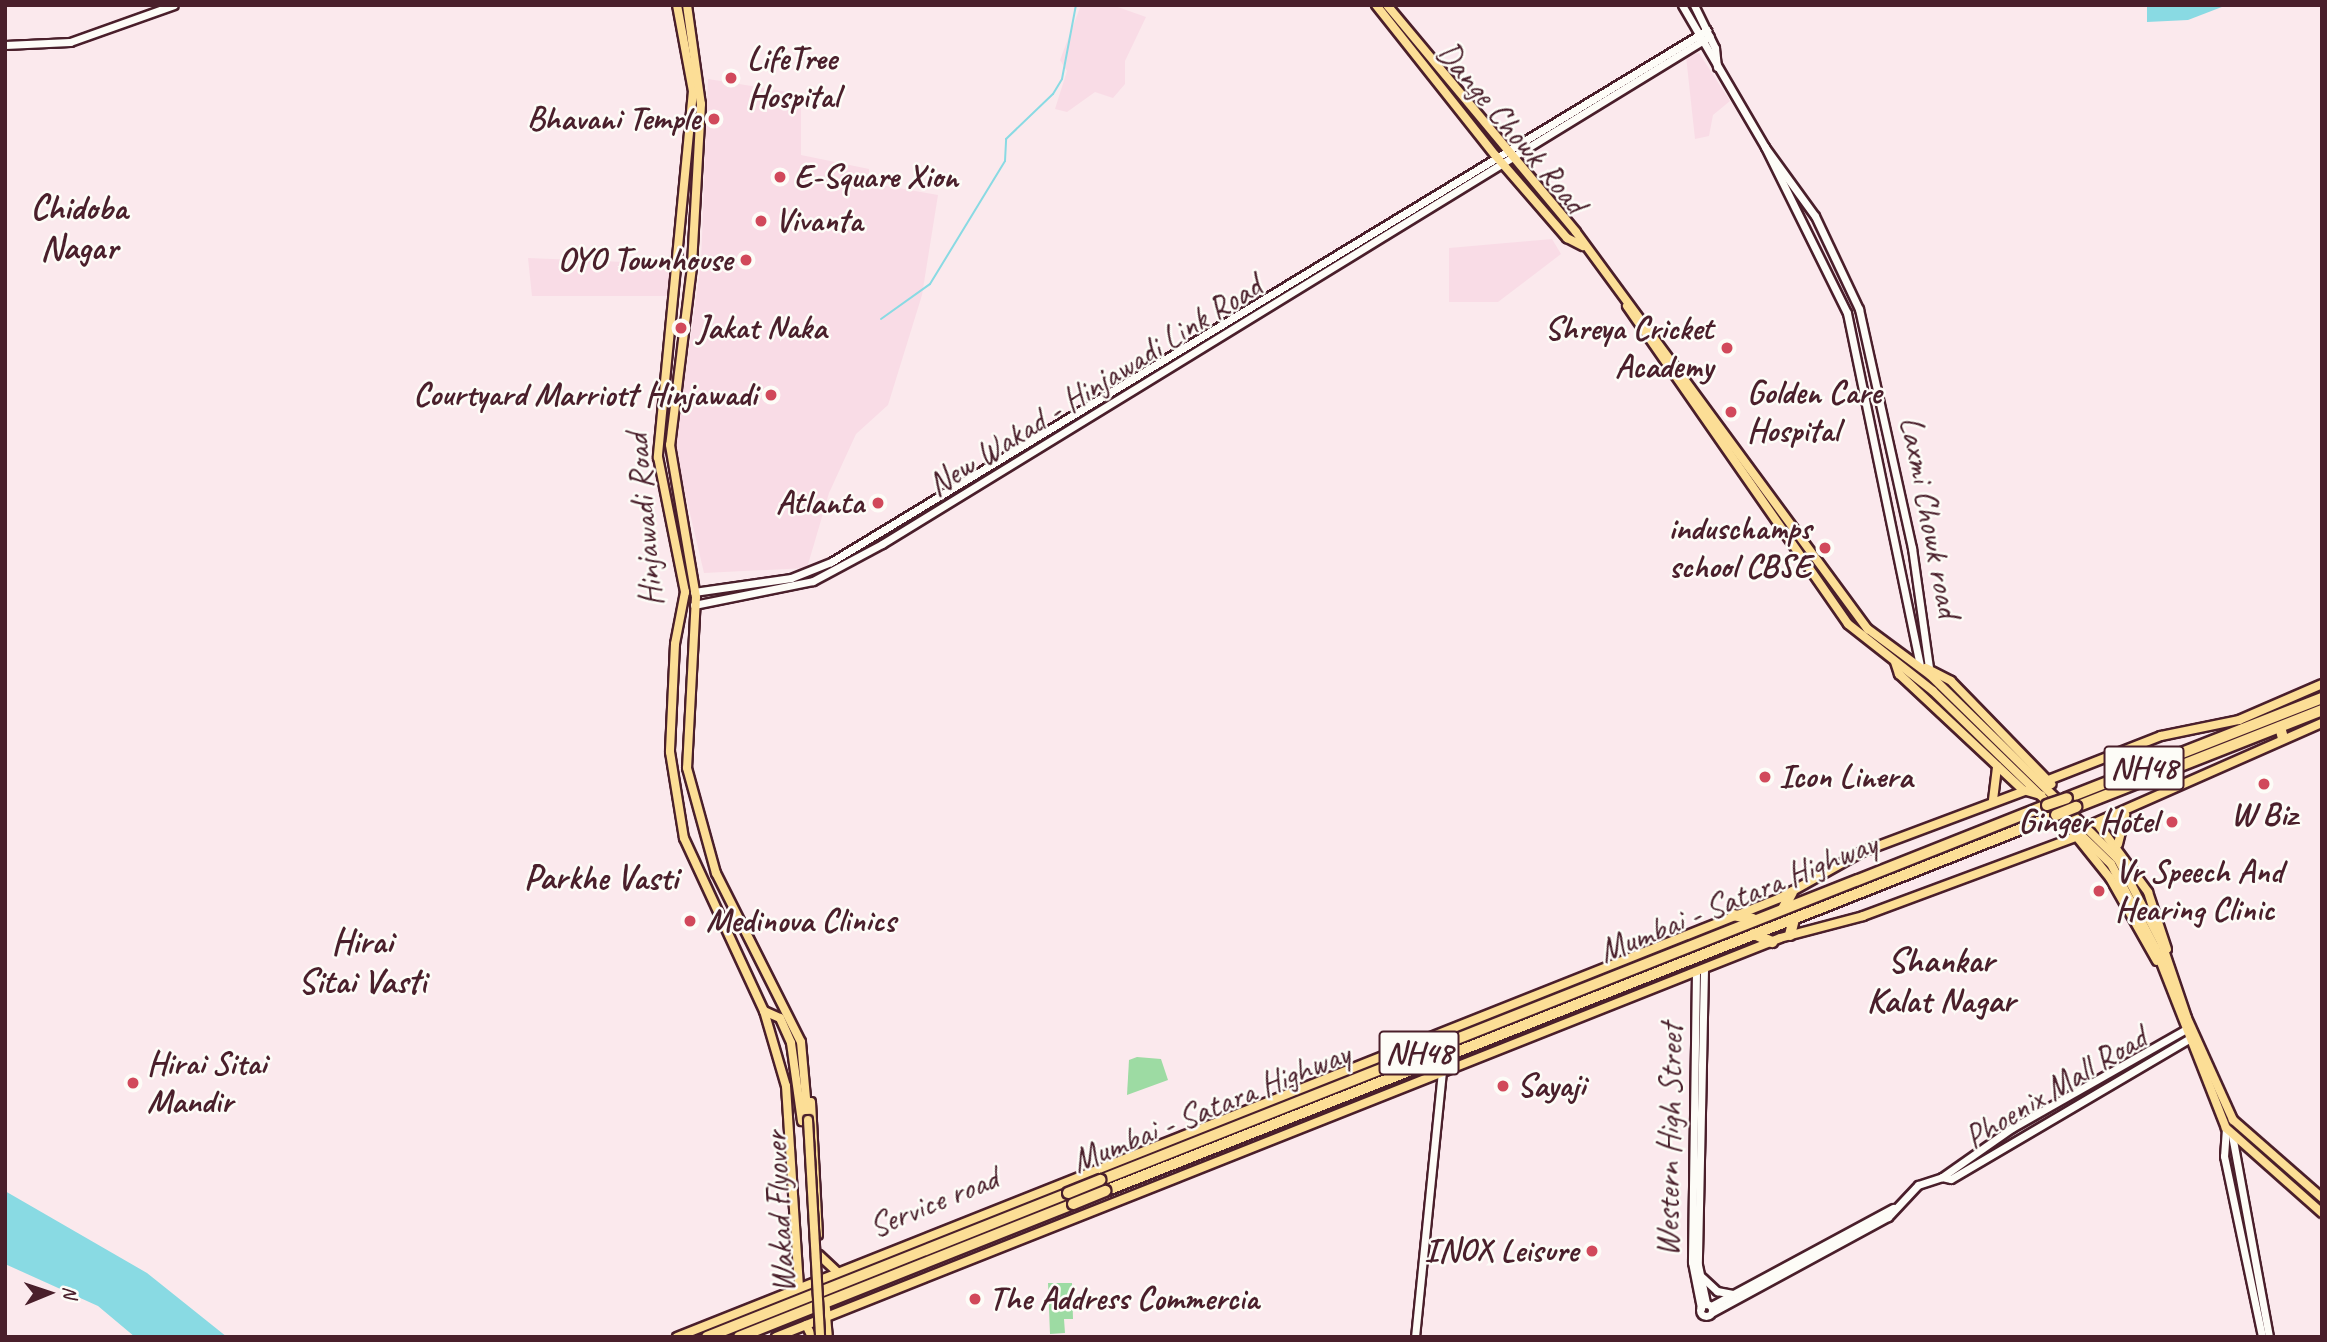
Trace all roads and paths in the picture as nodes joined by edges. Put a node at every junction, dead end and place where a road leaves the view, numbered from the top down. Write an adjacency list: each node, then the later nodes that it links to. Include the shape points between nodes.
1 (174, 5): 10 (main road, via 70,42)
2 (677, 5): 22 (main road, Hinjawadi Road, via 693,91 658,457)
3 (687, 5): 22 (main road, via 702,92 692,267 670,444)
4 (1376, 5): 7 (main road, Dange Chowk Road)
5 (1682, 5): 9 (main road)
6 (1694, 5): 8 (main road)
7 (1389, 12): 13 (main road, Dange Chowk Road); 14 (main road, Dange Chowk Road)
8 (1708, 33): 9 (main road); 11 (main road)
9 (1700, 38): 11 (main road, Laxmi Chowk road); 13 (main road, New Wakad - Hinjawadi Link Road); 15 (main road, New Wakad - Hinjawadi Link Road)
10 (5, 45)
11 (1717, 67): 12 (main road, Laxmi Chowk road)
12 (1765, 147): 28 (main road, Laxmi Chowk road, via 1847,313); 29 (main road, Laxmi Chowk road, via 1815,216 1859,309)
13 (1504, 149): 14 (main road, New Wakad - Hinjawadi Link Road); 15 (main road, Dange Chowk Road)
14 (1495, 155): 16 (main road, Dange Chowk Road); 17 (main road, New Wakad - Hinjawadi Link Road)
15 (1511, 157): 16 (main road, New Wakad - Hinjawadi Link Road); 18 (main road, Dange Chowk Road)
16 (1502, 163): 17 (main road, New Wakad - Hinjawadi Link Road); 18 (main road, Dange Chowk Road, via 1567,238)
17 (1407, 215): 20 (main road, New Wakad - Hinjawadi Link Road); 21 (main road, New Wakad - Hinjawadi Link Road)
18 (1584, 247): 19 (main road, Dange Chowk Road)
19 (1627, 306): 25 (main road, Dange Chowk Road); 26 (main road, Dange Chowk Road)
20 (1145, 374): 21 (main road); 22 (main road, New Wakad - Hinjawadi Link Road, via 810,573)
21 (1150, 382): 24 (main road, New Wakad - Hinjawadi Link Road, via 814,581)
22 (690, 592): 23 (main road, Hinjawadi Road); 24 (main road, Hinjawadi Road)
23 (684, 604): 24 (main road); 42 (main road, Hinjawadi Road, via 670,717)
24 (694, 605): 41 (main road, Hinjawadi Road, via 686,730)
25 (1858, 617): 26 (main road); 27 (main road, Dange Chowk Road)
26 (1848, 624): 27 (main road, Dange Chowk Road)
27 (1897, 658): 28 (main road, Dange Chowk Road); 36 (main road, via 1899,674); 39 (main road)
28 (1920, 666): 29 (main road, Dange Chowk Road)
29 (1931, 672): 37 (main road); 39 (main road)
30 (2322, 684): 37 (main road, via 2239,720 2161,736)
31 (2322, 698): 39 (highway, NH48, bridge, via 2067,797)
32 (2322, 710): 34 (highway, NH48)
33 (2322, 723): 35 (main road)
34 (2280, 727): 35 (highway); 53 (highway, Mumbai - Satara Highway / NH48, bridge)
35 (2283, 738): 43 (main road)
36 (1997, 763): 39 (main road, via 2023,790); 40 (main road)
37 (2051, 779): 39 (main road)
38 (2024, 791): 40 (main road, Service road)
39 (2047, 798): 44 (main road); 46 (main road); 50 (highway, Mumbai - Satara Highway / NH48)
40 (1993, 800): 49 (main road, Service road, via 1862,852)
41 (692, 805): 42 (main road); 64 (main road, Hinjawadi Road, via 716,873 794,1022)
42 (677, 808): 60 (main road, Hinjawadi Road, via 693,860)
43 (2125, 815): 45 (main road); 48 (main road, via 2117,830)
44 (2067, 820): 47 (main road); 58 (main road, via 2117,873)
45 (2097, 823): 46 (main road); 48 (main road)
46 (2085, 825): 57 (main road, via 2124,868)
47 (2074, 838): 55 (main road, Service road, via 1863,916); 58 (main road, via 2110,877)
48 (2119, 848): 57 (main road, via 2156,909)
49 (1792, 892): 50 (highway); 51 (main road, Service road)
50 (1783, 909): 52 (highway, Mumbai - Satara Highway / NH48)
51 (1733, 915): 52 (highway); 67 (main road, Service road)
52 (1755, 919): 86 (highway, Mumbai - Satara Highway / NH48, bridge)
53 (1794, 919): 54 (highway, Mumbai - Satara Highway / NH48); 55 (highway)
54 (1754, 934): 56 (highway); 81 (highway, Mumbai - Satara Highway / NH48, bridge)
55 (1790, 935): 56 (main road, Service road)
56 (1772, 942): 59 (main road, Service road)
57 (2166, 956): 58 (main road); 61 (main road)
58 (2158, 962): 61 (main road)
59 (1700, 970): 62 (main road, Service road); 70 (main road, Western High Street)
60 (764, 1010): 63 (main road, Hinjawadi Road, via 785,1025); 79 (main road, via 789,1107)
61 (2188, 1032): 66 (main road); 68 (main road, Phoenix Mall Road); 68 (main road, Phoenix Mall Road, via 1962,1173); 69 (main road, via 2233,1120)
62 (1442, 1071): 71 (main road, Service road); 91 (main road)
63 (799, 1084): 65 (main road, Wakad Flyover)
64 (808, 1093): 65 (main road, Wakad Flyover); 74 (main road)
65 (805, 1120): 89 (main road, Wakad Flyover, bridge)
66 (2229, 1131): 73 (main road); 92 (main road, via 2224,1156); 93 (main road)
67 (1089, 1170): 71 (main road, via 1085,1177); 75 (main road, Service road)
68 (1942, 1177): 72 (main road, via 1918,1185)
69 (2322, 1198)
70 (1696, 1200): 76 (main road, Western High Street); 82 (main road, Western High Street, via 1692,1265)
71 (1095, 1208): 83 (main road, Service road)
72 (1893, 1208): 78 (main road); 78 (main road, via 1888,1217)
73 (2322, 1213)
74 (819, 1255): 75 (main road); 77 (main road)
75 (836, 1271): 77 (main road, Service road)
76 (1699, 1274): 80 (main road, via 1717,1291); 82 (main road, Western High Street)
77 (820, 1277): 79 (main road, Service road)
78 (1766, 1280): 80 (main road); 82 (main road)
79 (799, 1287): 85 (main road, Service road)
80 (1734, 1294): 82 (main road)
81 (824, 1303): 83 (highway); 87 (highway, Mumbai - Satara Highway / NH48)
82 (1708, 1308)
83 (826, 1317): 84 (main road, Service road); 90 (main road)
84 (806, 1325): 88 (main road, Service road); 89 (main road)
85 (677, 1337)
86 (707, 1337)
87 (739, 1337)
88 (776, 1337)
89 (816, 1337)
90 (828, 1337)
91 (1415, 1337)
92 (2262, 1337)
93 (2269, 1337)

